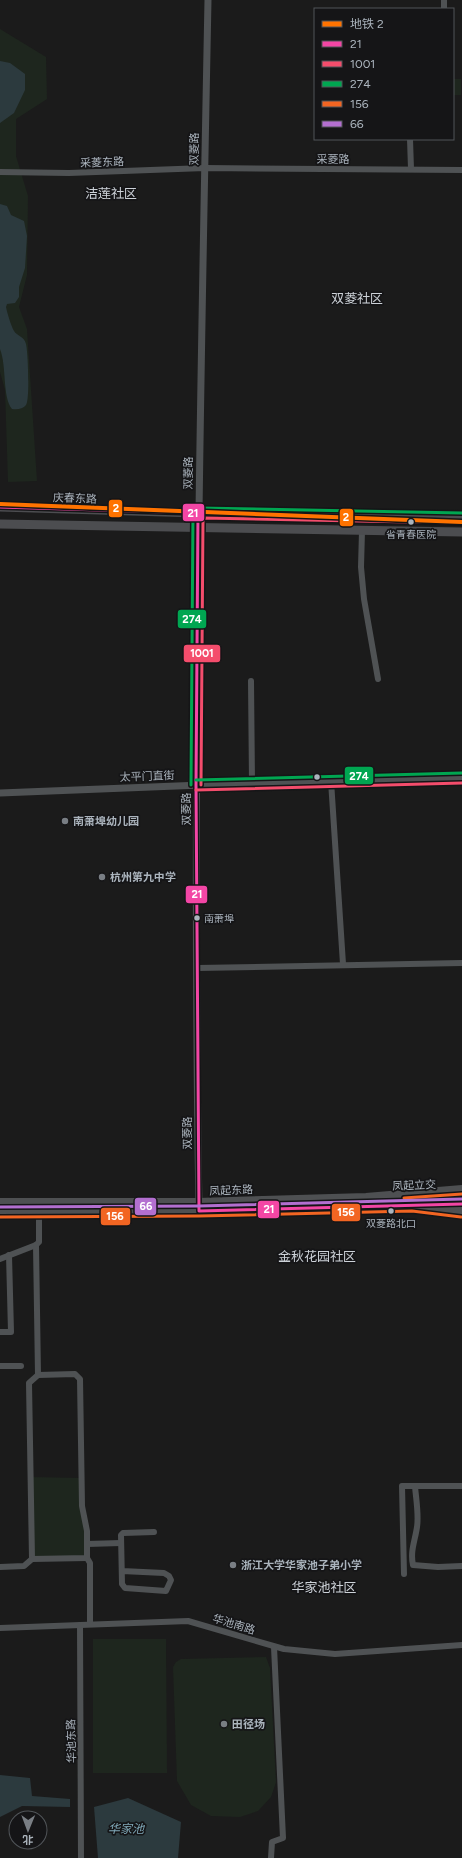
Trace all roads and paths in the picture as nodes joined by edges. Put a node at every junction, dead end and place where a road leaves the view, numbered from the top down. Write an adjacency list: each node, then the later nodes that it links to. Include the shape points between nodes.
1 (208, 0): 3 (street, 双菱路)
2 (410, 140): 4 (street)
3 (205, 168): 4 (street, 采菱路); 6 (street, 采菱东路, via 69,173); 8 (street, 双菱路)
4 (411, 169): 5 (street, 采菱路)
5 (462, 170)
6 (0, 172)
7 (0, 507): 8 (main road, 庆春东路)
8 (198, 514): 9 (main road, 庆春东路); 11 (street, 双菱路)
9 (462, 518)
10 (0, 524): 11 (main road)
11 (198, 528): 12 (main road); 19 (street, 双菱路)
12 (362, 531): 13 (main road); 14 (street, via 361,566 364,599)
13 (462, 532)
14 (378, 679)
15 (250, 681): 18 (street)
16 (462, 778): 17 (street, 太平门直街)
17 (331, 781): 18 (street, 太平门直街); 22 (street)
18 (252, 783): 19 (street, 太平门直街)
19 (196, 785): 20 (street, 太平门直街); 23 (street, 双菱路)
20 (0, 793)
21 (462, 963): 22 (street)
22 (343, 964): 23 (street)
23 (197, 968): 28 (street, 双菱路)
24 (462, 1189): 26 (main road, 凤起东路)
25 (458, 1194): 26 (main road, 凤起立交)
26 (366, 1197): 28 (main road, 凤起东路)
27 (0, 1202): 28 (main road, 凤起东路)
28 (198, 1202): 32 (street, 双菱路)
29 (459, 1204): 30 (main road, 凤起立交)
30 (412, 1206): 32 (main road, 凤起东路); 34 (main road, 凤起东路)
31 (39, 1211): 32 (main road, 凤起东路); 33 (main road, 凤起东路); 35 (street, via 40,1242)
32 (199, 1211)
33 (0, 1212)
34 (462, 1212)
35 (36, 1245): 36 (street); 41 (street)
36 (9, 1255): 37 (street); 38 (street, via 11,1332)
37 (0, 1259)
38 (0, 1332)
39 (0, 1366): 40 (street)
40 (21, 1366)
41 (38, 1375): 46 (street, via 75,1374 80,1379 82,1506); 48 (street, via 29,1383)
42 (415, 1486): 43 (street); 49 (street, via 417,1527 412,1545 412,1565); 52 (street, via 402,1486)
43 (462, 1486)
44 (154, 1532): 45 (street, via 123,1532)
45 (121, 1543): 46 (street); 51 (street)
46 (87, 1544): 47 (street)
47 (87, 1558): 48 (street); 54 (street, via 90,1562)
48 (32, 1559): 50 (street, via 24,1566)
49 (462, 1566)
50 (0, 1567)
51 (122, 1571): 51 (street, via 122,1584 125,1588 166,1591 170,1586 169,1576 164,1573)
52 (404, 1574)
53 (80, 1624): 54 (street, 华池南路); 55 (street, 华池南路); 58 (street, 华池东路)
54 (90, 1624): 57 (street, 华池南路, via 188,1621)
55 (0, 1628)
56 (462, 1645): 57 (street, 华池南路, via 335,1654)
57 (274, 1647): 59 (street, via 283,1838 272,1842)
58 (81, 1858)
59 (271, 1858)

